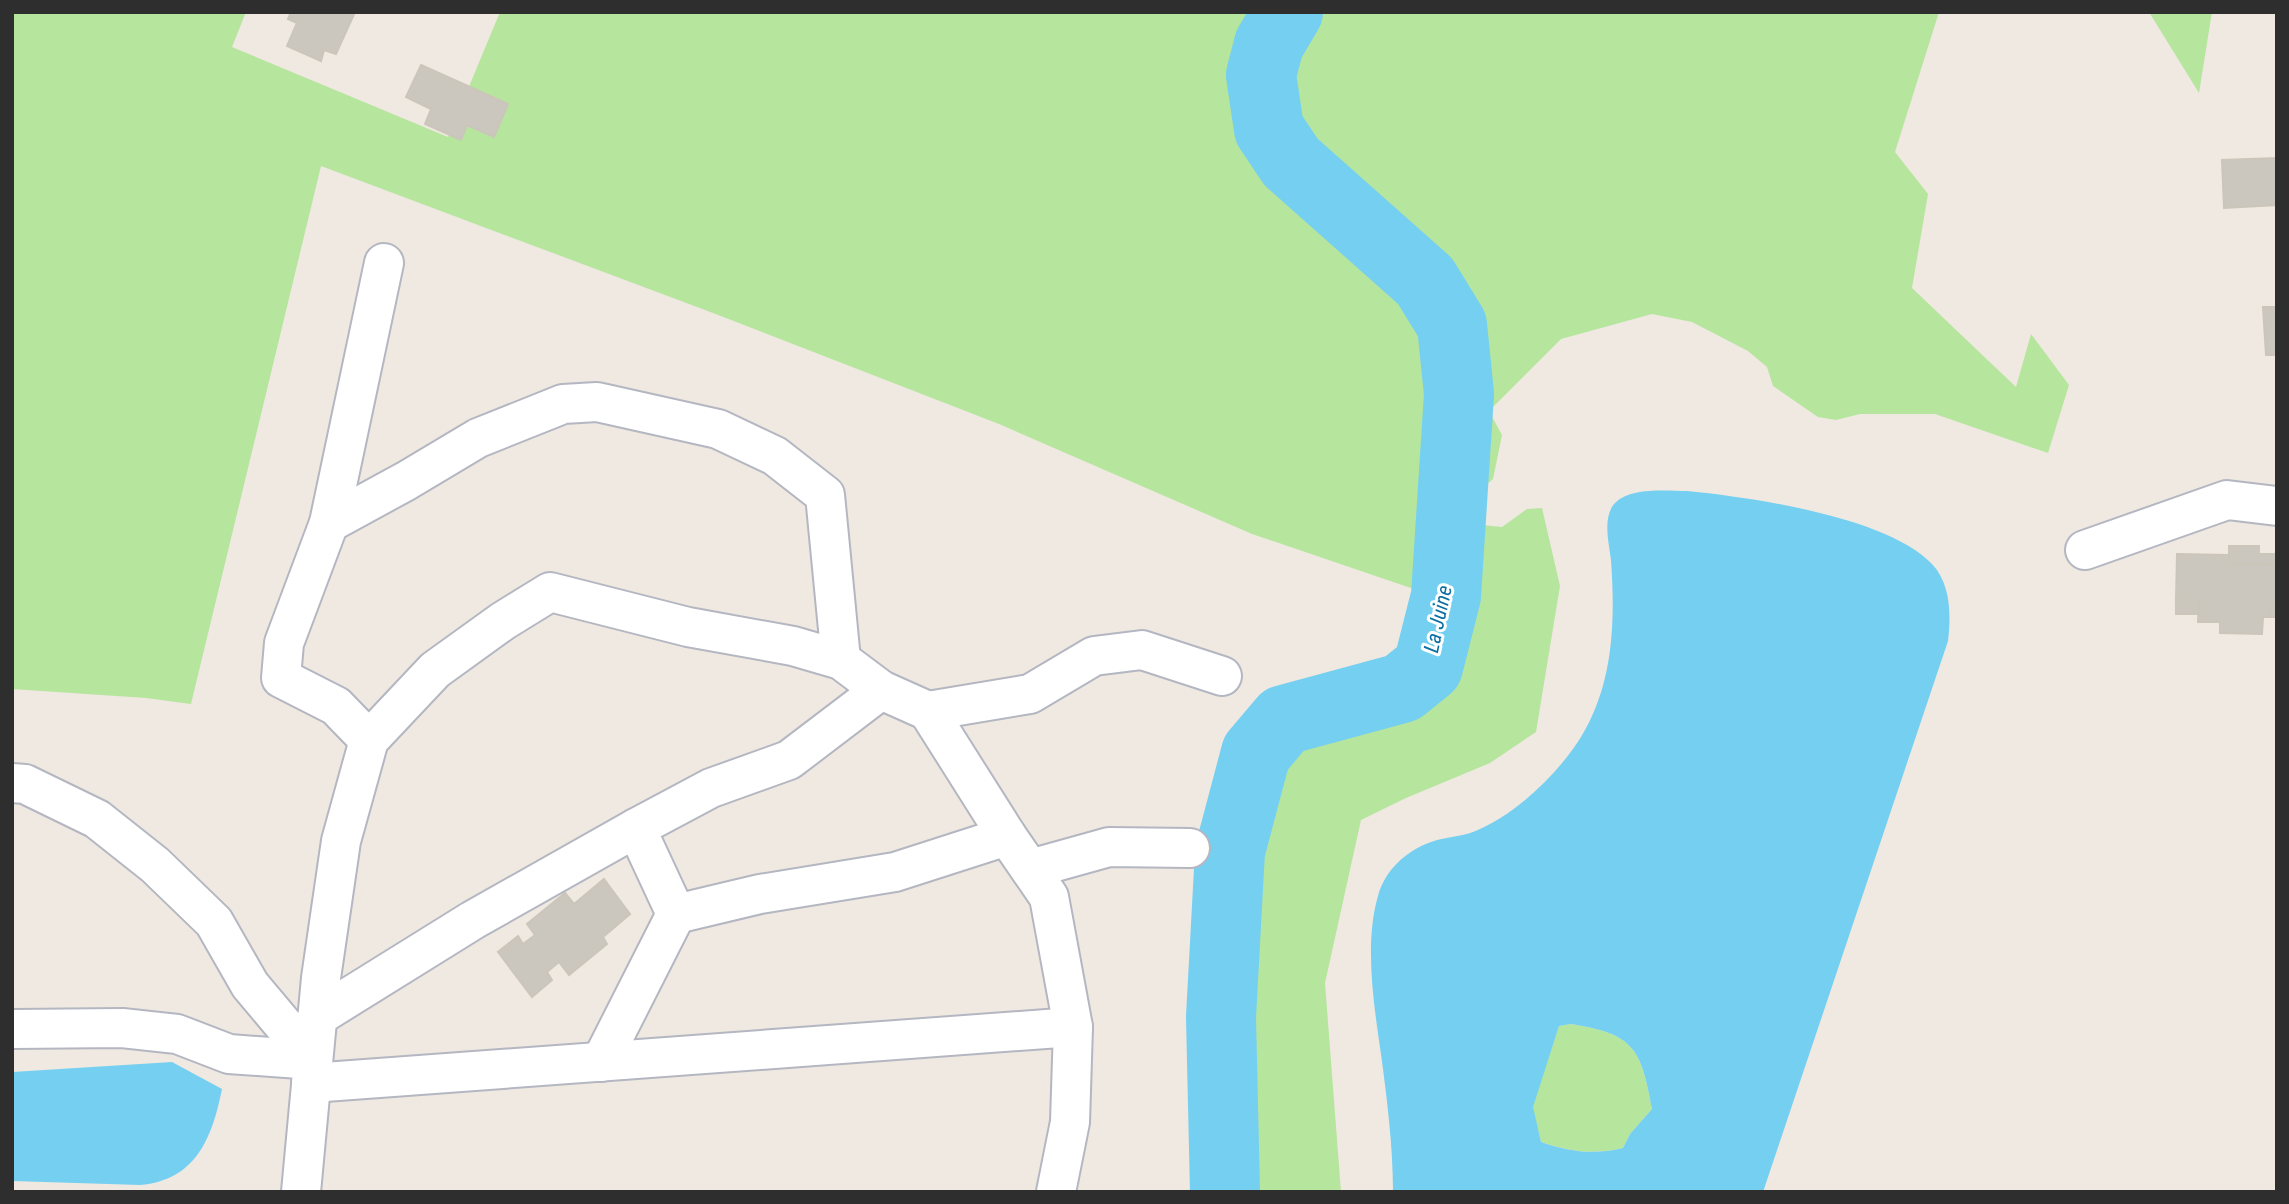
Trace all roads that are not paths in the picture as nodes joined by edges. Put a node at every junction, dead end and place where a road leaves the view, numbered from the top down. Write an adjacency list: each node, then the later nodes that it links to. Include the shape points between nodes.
1 (384, 263): 3 (lane)
2 (2277, 506): 4 (lane, via 2227,500)
3 (329, 523): 5 (lane, via 478,438 563,404 597,402 718,429 775,456 825,495); 9 (lane, via 284,643 281,678 336,706)
4 (2085, 550)
5 (841, 660): 7 (lane); 9 (lane, via 550,592 435,670)
6 (1222, 676): 8 (lane, via 1142,650 1094,656 1030,694)
7 (881, 690): 8 (lane); 11 (lane, via 789,760 711,788)
8 (928, 711): 12 (lane)
9 (369, 740): 16 (lane, via 341,841)
10 (12, 783): 20 (lane, via 25,784 97,819 155,865 214,922 250,985)
11 (636, 828): 15 (lane); 16 (lane, via 473,920)
12 (1007, 836): 14 (lane); 15 (lane, via 895,872 760,894)
13 (1190, 848): 14 (lane, via 1110,848)
14 (1030, 869): 17 (lane, via 1049,897)
15 (676, 914): 19 (lane)
16 (317, 1017): 20 (lane)
17 (1073, 1027): 19 (lane); 22 (lane, via 1070,1122)
18 (12, 1029): 20 (lane, via 136,1029 177,1034 229,1054)
19 (601, 1062): 20 (lane)
20 (312, 1071): 21 (lane)
21 (301, 1192)
22 (1056, 1192)

